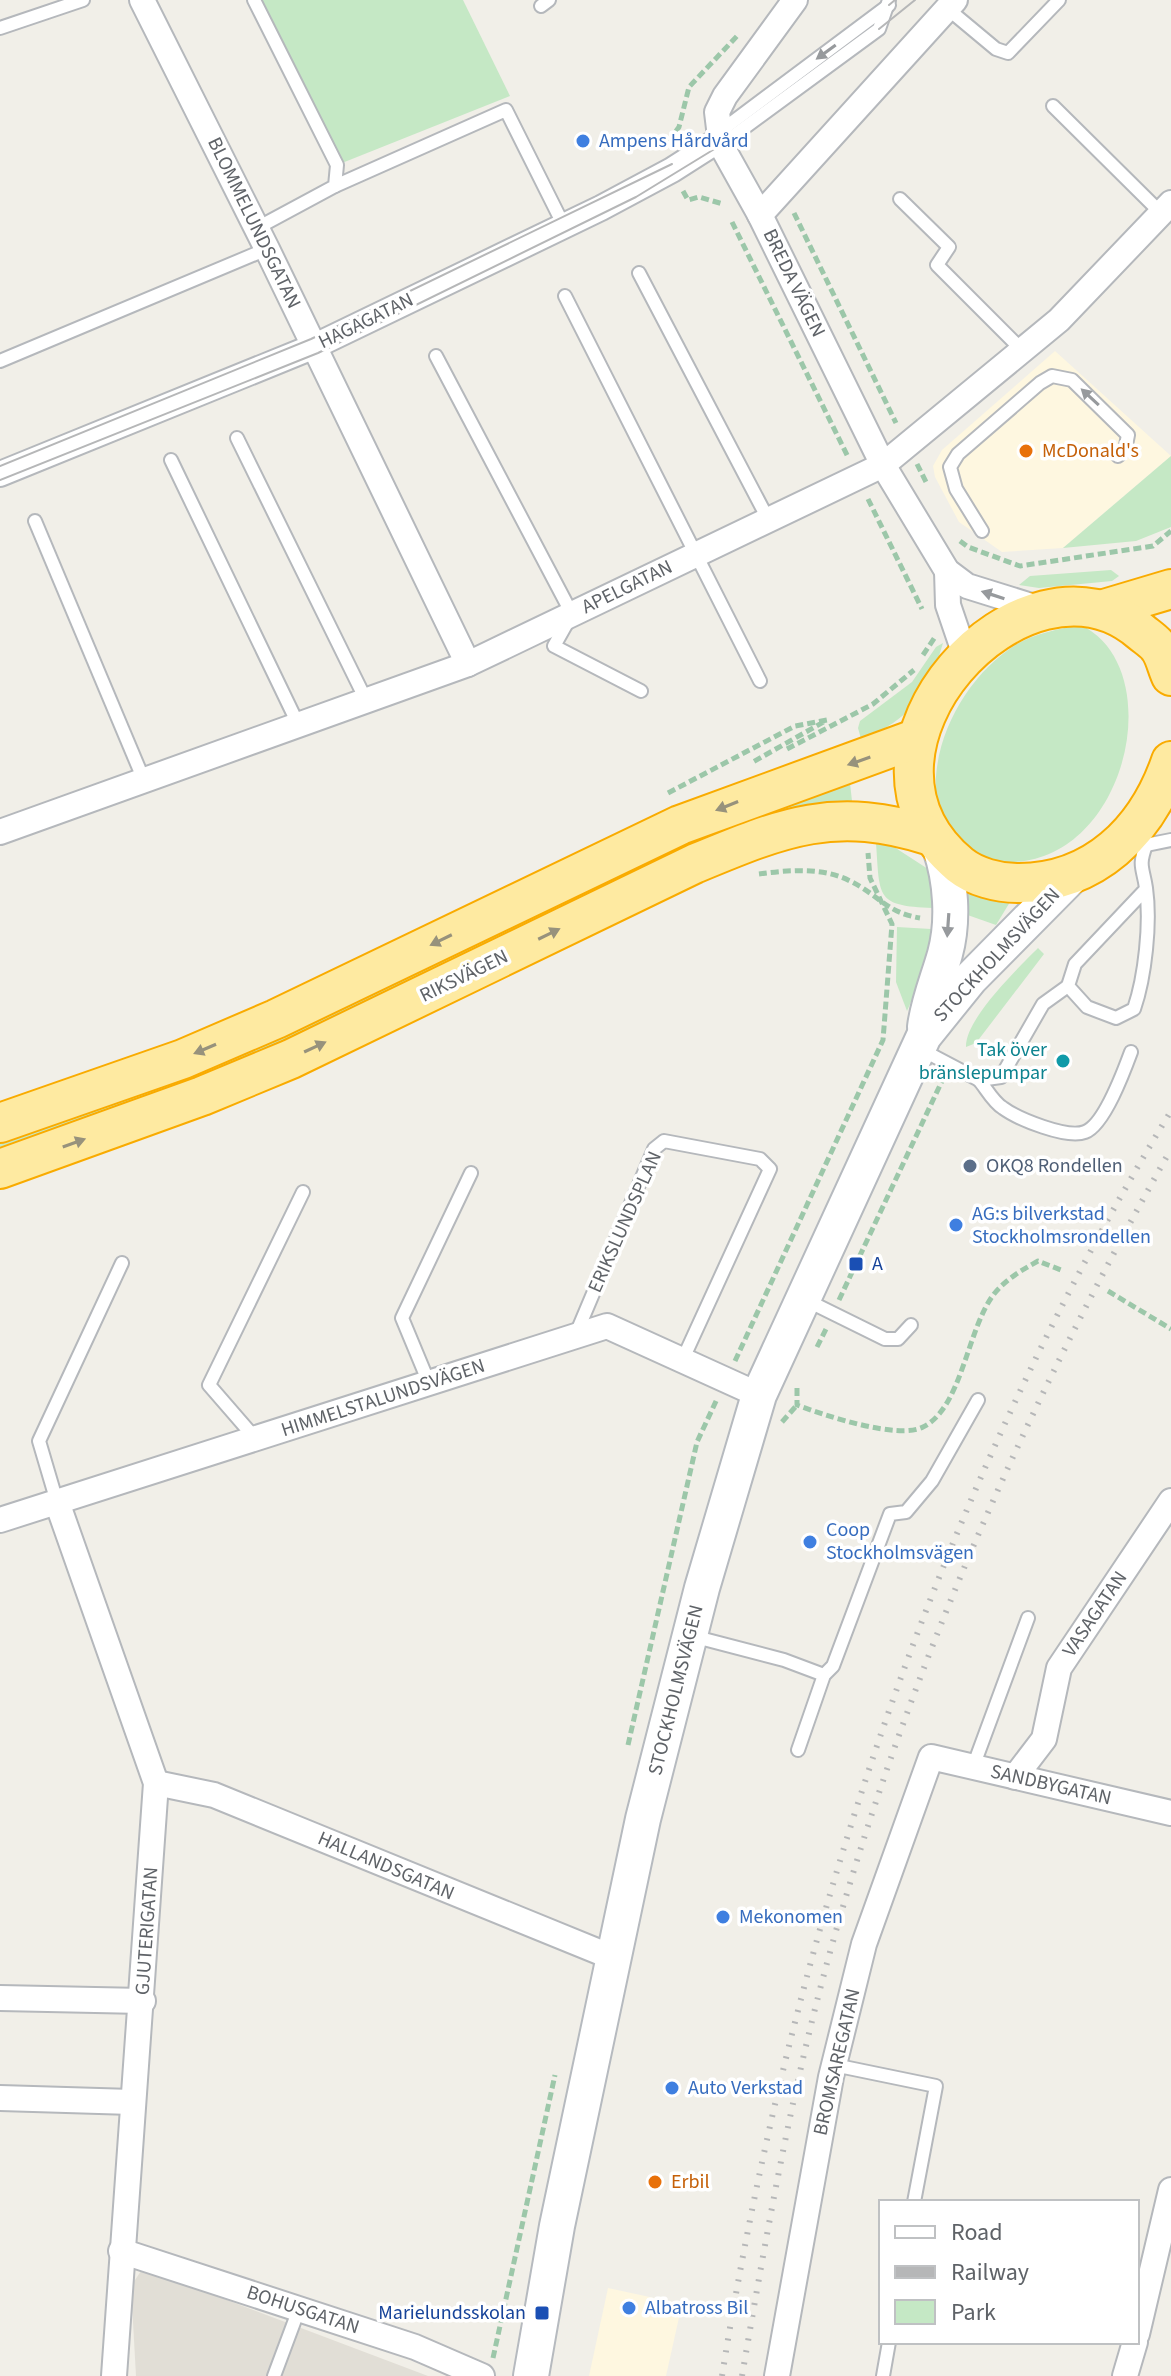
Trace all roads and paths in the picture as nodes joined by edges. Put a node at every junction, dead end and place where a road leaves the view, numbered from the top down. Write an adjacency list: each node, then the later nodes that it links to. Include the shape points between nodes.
1 (83, 0): 8 (lane)
2 (142, 0): 17 (street, BLOMMELUNDSGATAN)
3 (254, 0): 11 (lane, via 337,165)
4 (795, 0): 10 (street, via 725,96 717,112)
5 (1059, 0): 7 (lane, via 1008,53 996,49)
6 (889, 3): 10 (lane)
7 (952, 4): 12 (street)
8 (0, 28)
9 (1053, 106): 14 (lane)
10 (719, 139): 15 (street, BREDA VÄGEN); 16 (street, HAGAGATAN, via 672,170)
11 (335, 186): 16 (lane, via 506,110); 17 (lane)
12 (784, 190): 15 (street); 25 (path)
13 (900, 199): 21 (lane, via 949,247 937,265)
14 (1166, 208): 21 (street, APELGATAN)
15 (760, 215): 28 (street, BREDA VÄGEN)
16 (564, 226): 20 (street, HAGAGATAN)
17 (262, 238): 20 (street, BLOMMELUNDSGATAN); 23 (lane)
18 (639, 273): 31 (lane)
19 (565, 296): 36 (lane)
20 (315, 346): 29 (street, HAGAGATAN); 45 (street, BLOMMELUNDSGATAN)
21 (1023, 351): 25 (street, APELGATAN)
22 (436, 356): 43 (lane)
23 (0, 361)
24 (237, 438): 49 (lane)
25 (908, 446): 28 (street, APELGATAN); 30 (path)
26 (1118, 456): 33 (lane, one-way to 33, via 1128,435 1072,380 1052,376 958,454 950,467 956,489)
27 (171, 460): 50 (lane)
28 (883, 465): 31 (street, APELGATAN); 38 (street, BREDA VÄGEN)
29 (0, 474)
30 (928, 488)
31 (768, 519): 36 (street, APELGATAN)
32 (35, 521): 54 (lane)
33 (982, 531)
34 (1171, 531): 37 (path, via 1153,546)
35 (956, 537): 37 (path, via 968,547)
36 (697, 553): 43 (street, APELGATAN); 47 (lane)
37 (1020, 566): 40 (path)
38 (947, 571): 40 (street, BREDA VÄGEN, via 967,586); 44 (street, BREDA VÄGEN, via 948,605)
39 (1171, 589): 41 (highway)
40 (992, 594): 42 (street, BREDA VÄGEN, one-way to 40)
41 (1104, 609): 42 (highway); 46 (highway, via 1125,618 1159,648)
42 (1044, 610): 44 (highway)
43 (572, 614): 45 (street, APELGATAN); 48 (lane, via 554,646)
44 (960, 639): 51 (highway); 53 (path, via 935,637 917,667 873,704)
45 (468, 664): 49 (street, APELGATAN)
46 (1171, 676)
47 (760, 681)
48 (641, 691)
49 (367, 702): 50 (street, APELGATAN)
50 (299, 726): 54 (street, APELGATAN)
51 (915, 739): 58 (highway, via 916,800); 66 (highway, RIKSVÄGEN, one-way to 66, via 680,825 183,1059)
52 (1171, 761): 56 (highway)
53 (749, 769)
54 (143, 778): 55 (street, APELGATAN)
55 (0, 831)
56 (1138, 839): 57 (lane); 59 (highway); 60 (lane)
57 (1171, 840)
58 (935, 842): 59 (highway, via 968,871 1003,883); 62 (main road, STOCKHOLMSVÄGEN, one-way to 62, via 947,869 949,923); 67 (highway, RIKSVÄGEN, one-way to 58, via 291,1059 760,836 839,819 896,825)
59 (1072, 876): 62 (main road, STOCKHOLMSVÄGEN, via 970,979)
60 (1146, 889): 61 (lane, via 1075,964); 61 (lane, via 1143,983 1134,1009 1116,1018 1087,1007)
61 (1068, 986): 65 (lane, via 1043,1004 1001,1077)
62 (921, 1042): 64 (lane); 73 (main road, STOCKHOLMSVÄGEN)
63 (1131, 1052): 65 (lane, via 1116,1089 1084,1133 1061,1133 1001,1108)
64 (950, 1064): 65 (lane); 74 (path)
65 (979, 1080)
66 (0, 1123)
67 (0, 1169)
68 (471, 1173): 81 (lane, via 402,1318)
69 (303, 1192): 84 (lane, via 209,1385)
70 (122, 1263): 86 (lane, via 39,1441)
71 (1061, 1270): 80 (path, via 1038,1261 994,1294 938,1417 920,1429 864,1424 797,1405)
72 (1108, 1291): 76 (path)
73 (802, 1298): 74 (lane); 82 (main road, STOCKHOLMSVÄGEN)
74 (832, 1316): 75 (lane, via 885,1339 898,1339); 78 (path)
75 (911, 1325)
76 (1171, 1329)
77 (575, 1336): 79 (street, HIMMELSTALUNDSVÄGEN, via 607,1326); 79 (lane, ERIKSLUNDSPLAN, via 654,1149 664,1141 760,1159 770,1169); 81 (street, HIMMELSTALUNDSVÄGEN)
78 (812, 1357)
79 (682, 1361): 82 (street, HIMMELSTALUNDSVÄGEN)
80 (801, 1381)
81 (429, 1383): 84 (street, HIMMELSTALUNDSVÄGEN)
82 (759, 1395): 89 (main road, STOCKHOLMSVÄGEN)
83 (978, 1400): 90 (lane, via 932,1481 906,1512 890,1514 833,1666)
84 (255, 1438): 86 (street, HIMMELSTALUNDSVÄGEN)
85 (1171, 1501): 94 (street, VASAGATAN, via 1059,1668 1044,1739)
86 (57, 1502): 87 (street, HIMMELSTALUNDSVÄGEN); 95 (street, GJUTERIGATAN)
87 (0, 1520)
88 (1028, 1618): 93 (lane)
89 (690, 1636): 90 (lane); 97 (main road, STOCKHOLMSVÄGEN)
90 (824, 1675): 91 (lane)
91 (798, 1750)
92 (931, 1757): 93 (street, SANDBYGATAN); 100 (street, BROMSAREGATAN, via 864,1944)
93 (973, 1767): 94 (street, SANDBYGATAN)
94 (1015, 1777): 96 (street, SANDBYGATAN)
95 (156, 1783): 97 (street, HALLANDSGATAN, via 214,1795); 99 (street, GJUTERIGATAN)
96 (1171, 1813)
97 (614, 1958): 114 (main road, STOCKHOLMSVÄGEN)
98 (0, 1998): 99 (street)
99 (143, 2001): 102 (street, GJUTERIGATAN)
100 (834, 2065): 104 (lane, via 936,2086); 115 (street, BROMSAREGATAN)
101 (0, 2098): 102 (street)
102 (132, 2102): 105 (street, GJUTERIGATAN)
103 (1170, 2196): 107 (street)
104 (914, 2200)
105 (121, 2251): 106 (street, BOHUSGATAN); 111 (street, GJUTERIGATAN)
106 (299, 2309): 112 (lane); 113 (street, BOHUSGATAN, via 415,2347)
107 (1139, 2326)
108 (889, 2344): 110 (lane)
109 (1134, 2344): 116 (street)
110 (886, 2374)
111 (114, 2376)
112 (274, 2376)
113 (482, 2376)
114 (531, 2376)
115 (777, 2376)
116 (1125, 2376)

